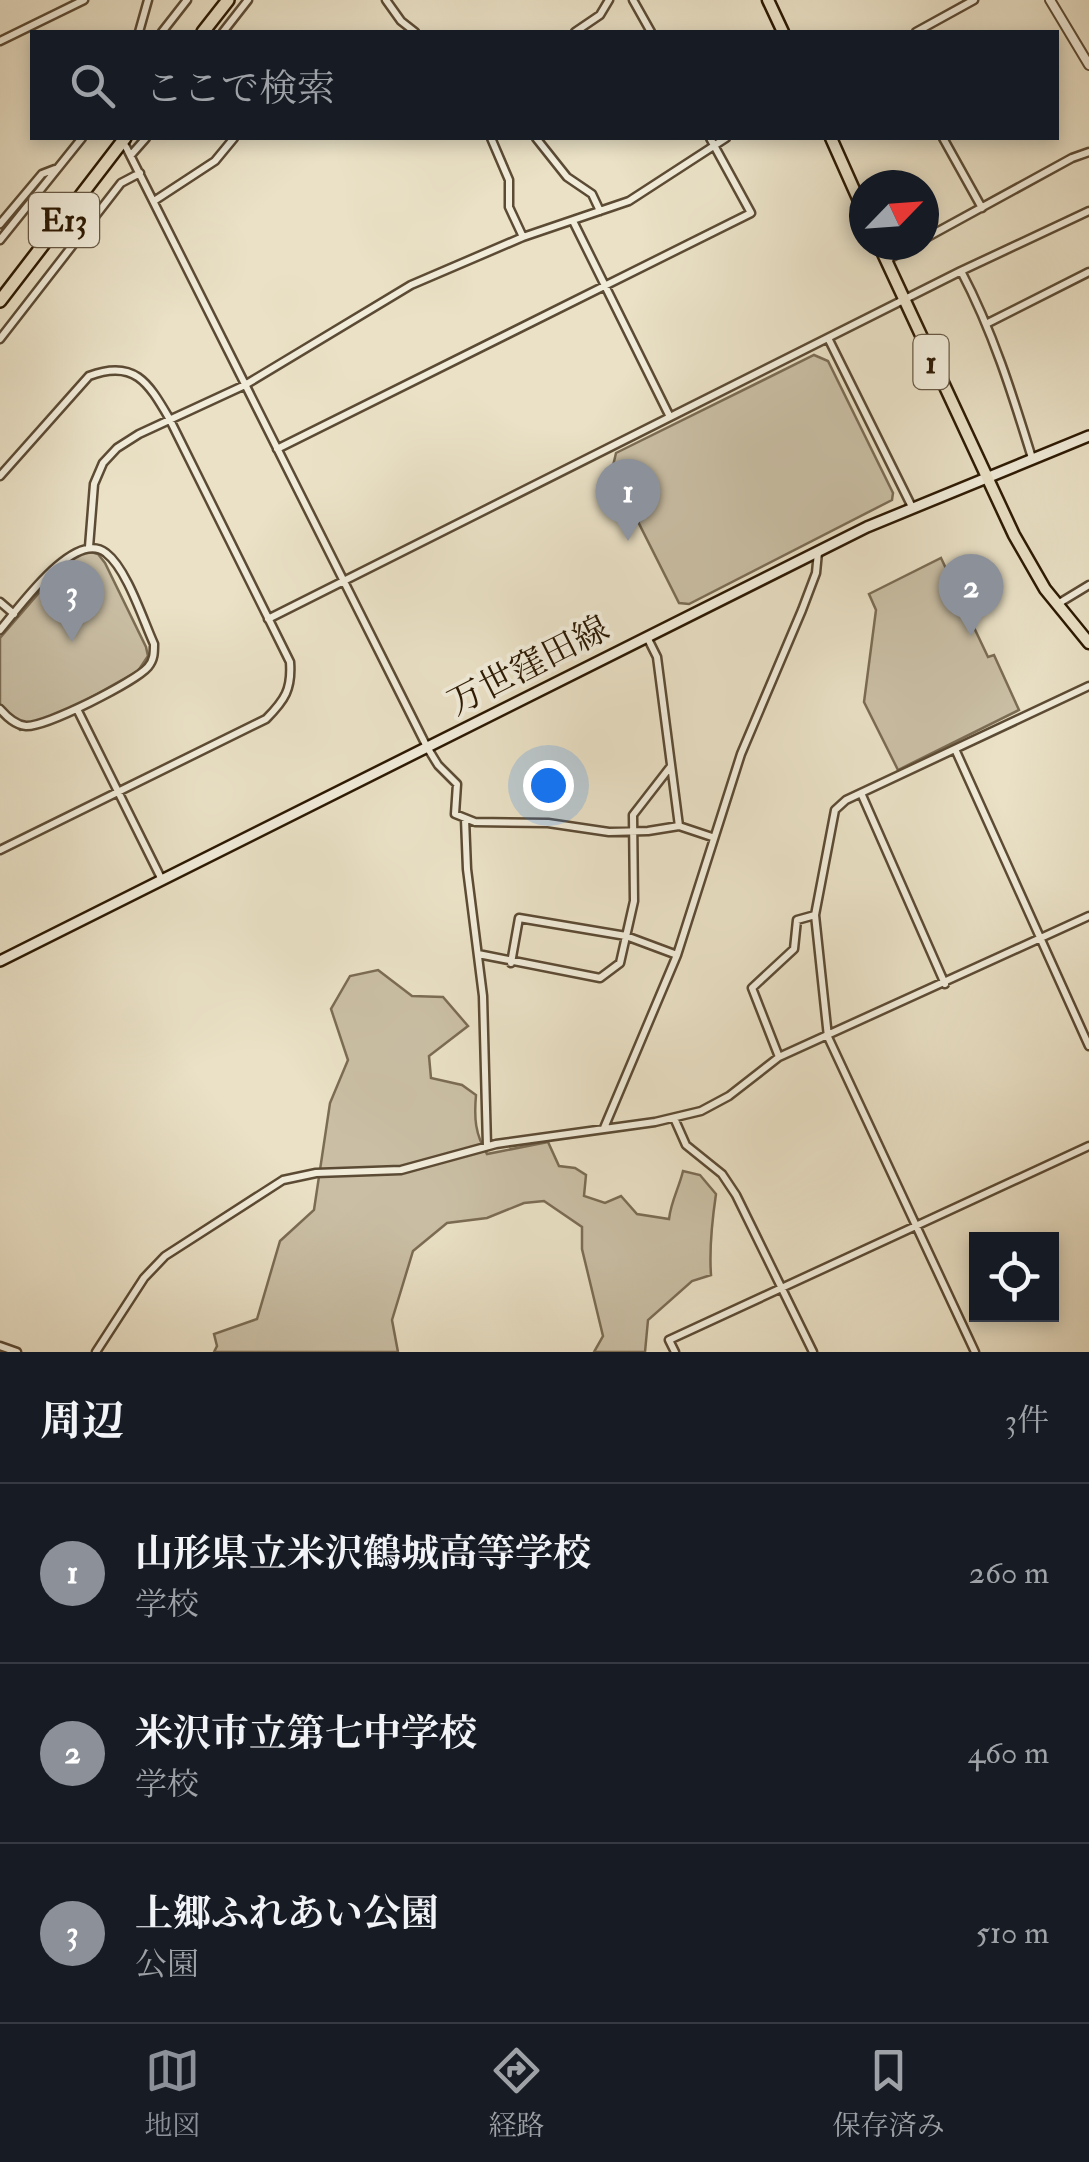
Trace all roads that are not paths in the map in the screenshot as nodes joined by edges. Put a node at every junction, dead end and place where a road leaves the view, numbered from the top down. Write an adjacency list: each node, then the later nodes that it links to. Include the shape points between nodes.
1 (84, 0): 23 (street)
2 (148, 0): 13 (street)
3 (187, 0): 14 (street)
4 (218, 0): 15 (highway)
5 (228, 0): 16 (highway)
6 (248, 0): 17 (street)
7 (386, 0): 18 (street)
8 (609, 0): 19 (street)
9 (633, 0): 20 (street)
10 (772, 0): 21 (main road)
11 (974, 0): 22 (street)
12 (1050, 0): 24 (street)
13 (140, 30)
14 (164, 30)
15 (196, 30)
16 (205, 30)
17 (225, 30)
18 (412, 30)
19 (578, 30)
20 (650, 30)
21 (784, 30)
22 (920, 30)
23 (0, 41)
24 (1089, 65)
25 (80, 140): 36 (street)
26 (123, 140): 35 (street); 52 (highway, E13); 54 (highway, E13)
27 (144, 140): 35 (street)
28 (232, 140): 39 (street, via 215,160)
29 (492, 140): 46 (street)
30 (538, 140): 41 (street, via 566,177 592,194)
31 (832, 140): 38 (main road)
32 (944, 140): 40 (street)
33 (712, 141): 41 (street, via 629,200); 51 (street, via 751,212)
34 (1089, 152): 40 (street)
35 (130, 155): 37 (street)
36 (58, 168): 44 (street, via 42,174); 47 (street)
37 (140, 173): 39 (street); 57 (street, via 121,182)
38 (849, 178)
39 (153, 201): 58 (street)
40 (982, 208): 45 (street)
41 (600, 211): 43 (street)
42 (1089, 212): 49 (street)
43 (574, 221): 46 (street); 51 (street)
44 (0, 224)
45 (939, 232)
46 (523, 238): 58 (street, via 411,285)
47 (0, 240)
48 (886, 260): 53 (main road, 1)
49 (962, 271): 53 (street); 55 (street)
50 (1089, 272): 55 (street)
51 (605, 286): 59 (street); 62 (street)
52 (0, 290)
53 (904, 300): 56 (street); 65 (main road, 1)
54 (0, 301)
55 (988, 322): 63 (street)
56 (828, 338): 59 (street); 66 (street)
57 (0, 339)
58 (245, 384): 60 (street); 62 (street)
59 (670, 417): 69 (street)
60 (168, 418): 64 (street, via 151,387 134,373 89,376); 67 (street, via 103,464 94,484); 74 (street)
61 (1089, 436): 63 (main road, 万世窪田線)
62 (277, 449): 69 (street)
63 (1032, 458): 65 (main road, 万世窪田線)
64 (0, 476)
65 (986, 478): 66 (main road, 万世窪田線); 72 (main road, 1)
66 (912, 507): 68 (main road, 万世窪田線)
67 (89, 547): 73 (street, via 67,556); 79 (street, via 116,565 154,644 154,658 148,669)
68 (818, 551): 76 (main road, 万世窪田線); 89 (street, via 809,592)
69 (344, 581): 74 (street); 81 (street)
70 (1089, 585): 72 (street)
71 (0, 602): 73 (street)
72 (1056, 605): 77 (main road, 1)
73 (14, 614): 75 (street)
74 (268, 619): 84 (street, via 290,662 292,686 282,703 266,719)
75 (0, 630)
76 (647, 636): 81 (main road, 万世窪田線); 83 (street, via 657,657)
77 (1089, 643)
78 (1089, 686): 82 (street)
79 (77, 709): 80 (street, via 26,726); 84 (street)
80 (0, 711)
81 (427, 747): 86 (street, via 457,784 455,814); 91 (main road, 万世窪田線)
82 (956, 749): 85 (street); 95 (street)
83 (671, 766): 87 (street); 88 (street, via 633,815)
84 (117, 792): 90 (street); 91 (street)
85 (861, 793): 92 (street, via 835,810); 100 (street)
86 (465, 819): 88 (street); 96 (street)
87 (679, 826): 88 (street); 89 (street)
88 (635, 832): 94 (street)
89 (712, 838): 97 (street)
90 (0, 850)
91 (161, 878): 98 (main road, 万世窪田線)
92 (815, 915): 101 (street); 103 (street, via 798,920 794,949 752,988)
93 (1089, 916): 95 (street)
94 (626, 936): 97 (street); 99 (street, via 620,962 600,978); 99 (street, via 519,918)
95 (1041, 938): 100 (street); 102 (street)
96 (478, 954): 99 (street); 106 (street)
97 (677, 956): 105 (street)
98 (0, 961)
99 (511, 963)
100 (945, 984): 101 (street)
101 (828, 1037): 103 (street); 108 (street)
102 (1089, 1046)
103 (779, 1057): 104 (street, via 729,1096)
104 (674, 1118): 105 (street); 109 (street, via 686,1145 736,1195)
105 (604, 1128): 106 (street)
106 (487, 1146): 112 (street, via 401,1170 316,1173 274,1185 164,1256)
107 (1089, 1146): 108 (street)
108 (917, 1224): 109 (street); 115 (street)
109 (783, 1287): 113 (street, via 670,1340); 114 (street)
110 (0, 1346): 111 (street)
111 (17, 1352)
112 (96, 1352)
113 (675, 1352)
114 (813, 1352)
115 (976, 1352)

